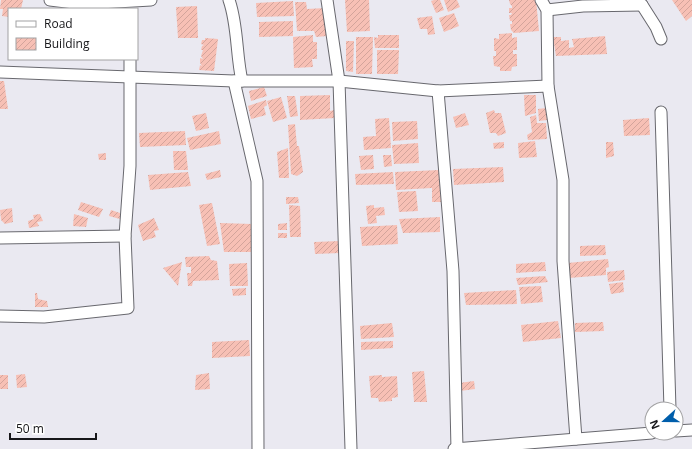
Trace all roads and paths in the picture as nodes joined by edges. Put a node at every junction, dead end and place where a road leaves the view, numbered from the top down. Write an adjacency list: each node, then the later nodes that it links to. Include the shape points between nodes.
1 (50, 0): 7 (street, via 82,4)
2 (150, 0): 7 (street)
3 (229, 0): 13 (street, via 233,11 239,64)
4 (327, 0): 14 (street)
5 (541, 0): 8 (street)
6 (644, 2): 8 (street); 9 (street)
7 (128, 3)
8 (547, 10): 15 (street)
9 (661, 39)
10 (130, 60): 12 (street)
11 (0, 72): 12 (street)
12 (130, 78): 13 (street); 18 (street, via 130,166)
13 (238, 81): 14 (street); 24 (street, via 257,181)
14 (339, 81): 16 (street); 25 (street)
15 (548, 86): 16 (street); 23 (street, via 563,180 563,260)
16 (438, 90): 26 (street, via 453,271)
17 (661, 112): 21 (street)
18 (126, 236): 19 (street); 20 (street, via 128,308 44,316)
19 (0, 238)
20 (0, 316)
21 (670, 401)
22 (644, 434): 23 (street)
23 (576, 439): 26 (street)
24 (258, 449)
25 (351, 449)
26 (456, 449)

